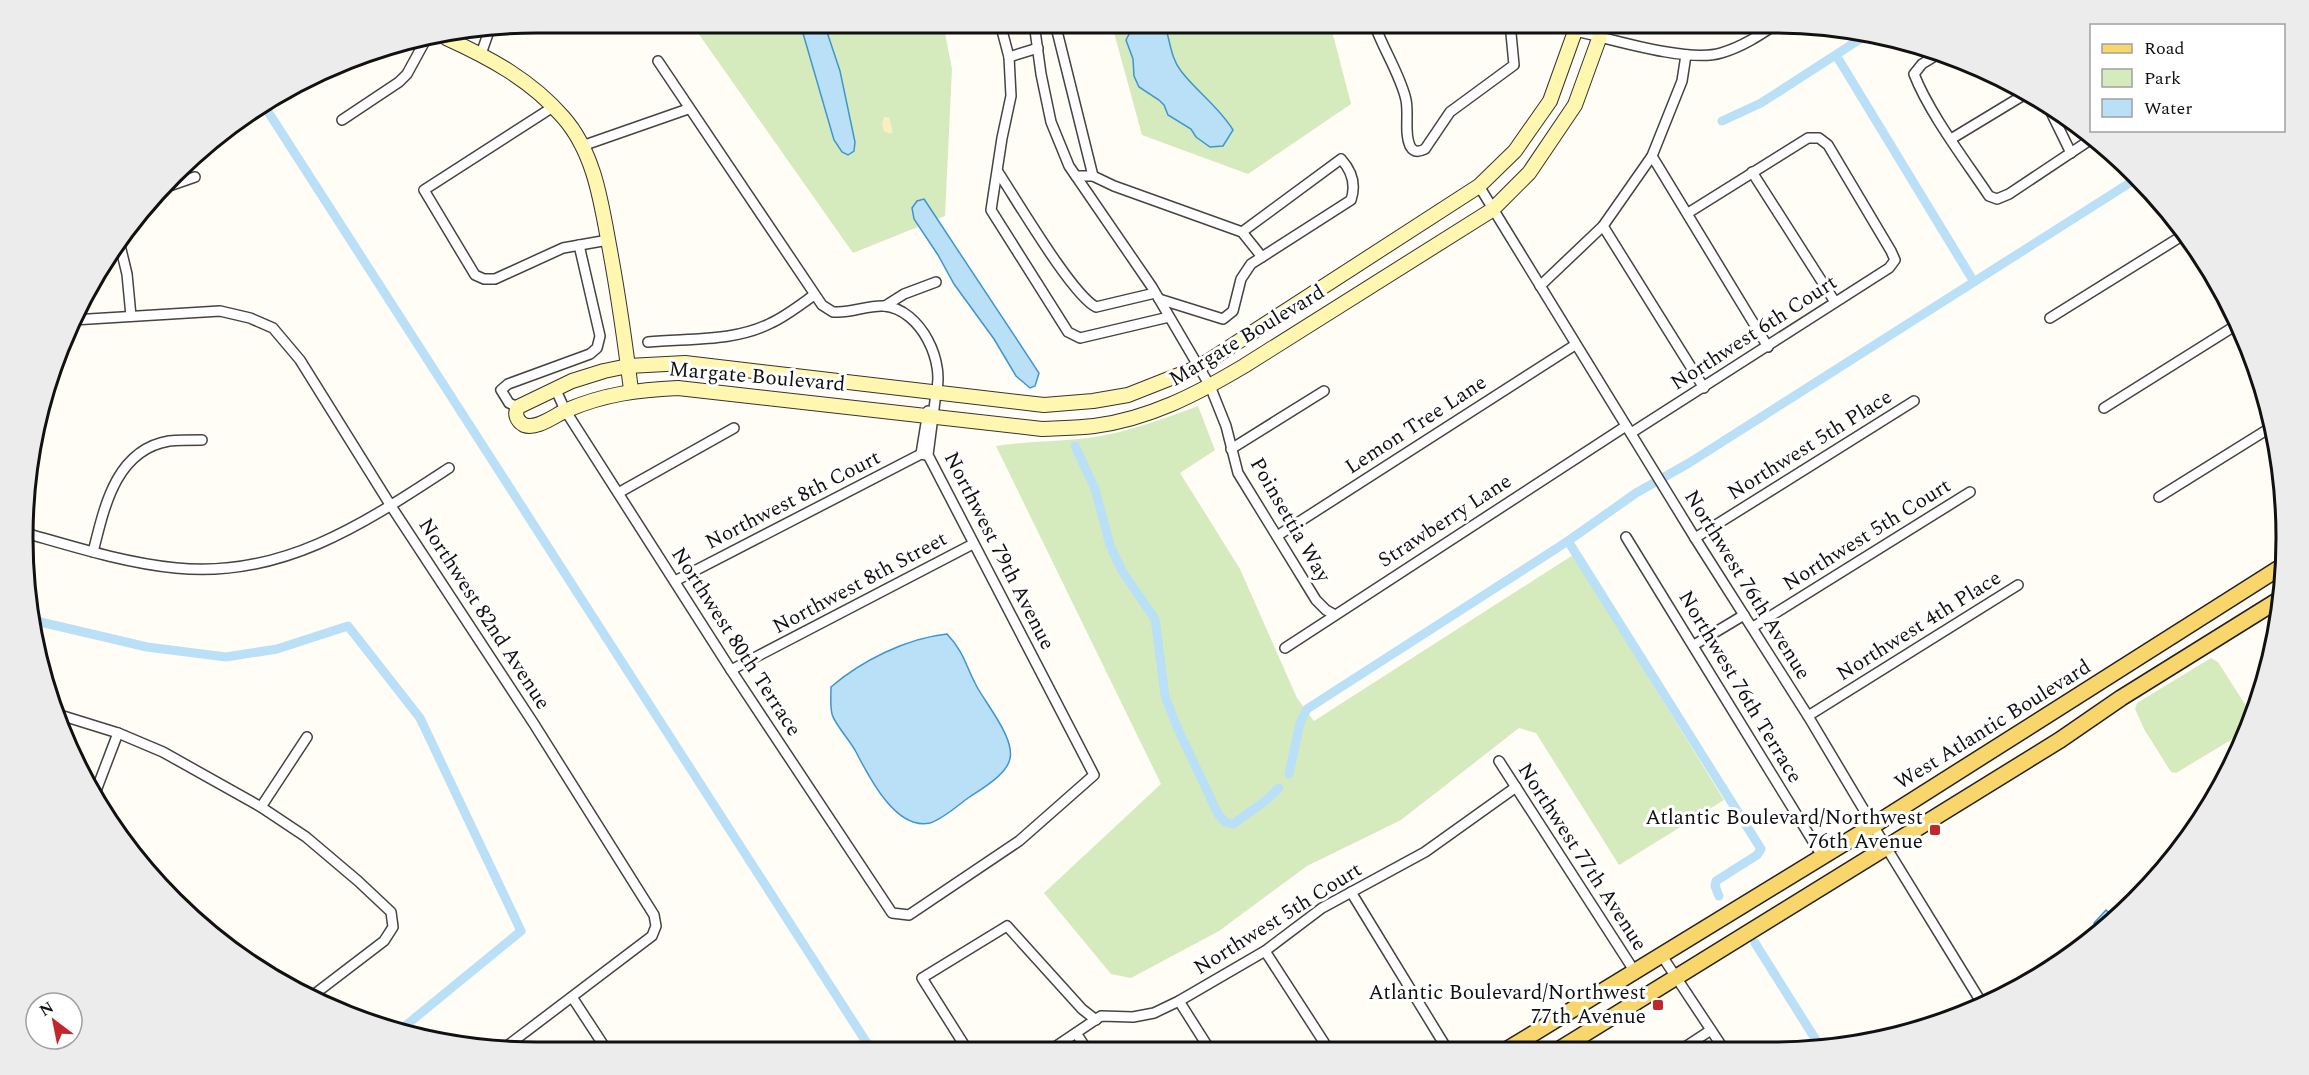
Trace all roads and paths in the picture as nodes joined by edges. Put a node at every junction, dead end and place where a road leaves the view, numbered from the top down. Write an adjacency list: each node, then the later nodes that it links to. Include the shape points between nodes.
1 (1003, 33): 16 (street)
2 (1036, 33): 13 (street, Poinsettia Way)
3 (1058, 33): 32 (street)
4 (1379, 33): 5 (street, via 1406,100 1411,148 1419,152 1450,112 1514,65)
5 (1511, 33)
6 (1575, 33): 35 (street, Margate Boulevard, via 1550,101 1515,151)
7 (1600, 33): 36 (street, Margate Boulevard, via 1575,105 1529,173)
8 (1614, 33): 15 (street)
9 (1764, 33): 15 (street, via 1719,54)
10 (487, 36): 14 (street)
11 (452, 41): 14 (street)
12 (422, 47): 22 (street, via 399,82)
13 (1038, 48): 16 (street); 31 (street, Poinsettia Way, via 1051,122)
14 (481, 54): 20 (street, via 519,76)
15 (1686, 56): 28 (street, via 1682,81)
16 (1009, 57): 29 (street, via 1011,96)
17 (1930, 59): 24 (street, via 1914,74)
18 (658, 61): 21 (street)
19 (2019, 98): 24 (street)
20 (553, 107): 26 (street); 42 (street, via 424,190 475,275 484,279 495,279 563,248)
21 (688, 109): 26 (street); 47 (street)
22 (342, 120)
23 (2055, 120): 27 (street)
24 (1951, 139): 27 (street, via 1989,196 1997,199)
25 (2086, 143): 27 (street)
26 (582, 146): 41 (street, via 594,172)
27 (2071, 153)
28 (1652, 156): 37 (street); 38 (street)
29 (998, 172): 48 (street, via 1090,304 1096,307); 52 (street, via 991,210 1068,332 1080,338)
30 (1752, 172): 37 (street); 49 (street); 49 (street, Northwest 6th Court, via 1808,138 1819,138 1828,145 1894,260 1889,268)
31 (1076, 176): 32 (street); 48 (street, Poinsettia Way)
32 (1093, 176): 39 (street)
33 (195, 177): 34 (street)
34 (181, 181)
35 (1479, 186): 36 (street, Northwest 76th Avenue); 60 (street, Margate Boulevard)
36 (1492, 210): 46 (street, Northwest 76th Avenue); 61 (street, Margate Boulevard)
37 (1688, 213): 58 (street)
38 (1603, 226): 46 (street); 63 (street)
39 (1242, 232): 44 (street); 44 (street, via 1341,159 1348,167 1354,189 1351,200)
40 (2178, 238): 53 (street)
41 (608, 240): 42 (street); 59 (street)
42 (579, 245): 68 (street, via 600,336 597,348 508,384 501,390 509,403)
43 (122, 252): 51 (street)
44 (1262, 257): 48 (street, via 1251,264 1242,279 1233,311 1223,320)
45 (936, 282): 50 (street)
46 (1540, 286): 57 (street, Northwest 76th Avenue)
47 (814, 295): 50 (street, via 832,312); 56 (street, Margate Boulevard, via 754,330 709,339)
48 (1157, 296): 52 (street, Poinsettia Way)
49 (1835, 302): 58 (street, Northwest 6th Court)
50 (885, 306): 66 (street, Northwest 79th Avenue, via 912,321 932,347 938,363)
51 (131, 316): 54 (street); 82 (street, Northwest 82nd Avenue, via 220,310 273,328 300,360)
52 (1169, 317): 60 (street, Poinsettia Way)
53 (2050, 318)
54 (83, 319)
55 (2231, 329): 69 (street)
56 (648, 342)
57 (1575, 345): 73 (street, Northwest 76th Avenue); 84 (street, Lemon Tree Lane)
58 (1768, 347): 63 (street, Northwest 6th Court)
59 (628, 366): 62 (street, Margate Boulevard); 64 (street); 66 (street, Margate Boulevard, via 685,363)
60 (1199, 367): 61 (street, Poinsettia Way); 66 (street, Margate Boulevard, via 1128,395 1094,401 1044,405)
61 (1210, 386): 71 (street, Margate Boulevard, via 1168,407 1094,426 1042,429); 76 (street, Poinsettia Way)
62 (555, 388): 68 (street, Margate Boulevard); 70 (street, Northwest 80th Terrace)
63 (1704, 388): 73 (street, Northwest 6th Court)
64 (631, 390): 70 (street, Margate Boulevard); 71 (street, Margate Boulevard, via 678,388)
65 (1324, 391): 76 (street)
66 (936, 393): 71 (street, Northwest 79th Avenue)
67 (1914, 401): 86 (street, Northwest 5th Place)
68 (518, 407): 70 (street, Margate Boulevard, via 517,418 528,427)
69 (2104, 408)
70 (566, 410): 79 (street, Northwest 80th Terrace)
71 (930, 417): 77 (street, Northwest 79th Avenue)
72 (734, 428): 79 (street)
73 (1629, 430): 86 (street, Northwest 76th Avenue); 93 (street, Strawberry Lane)
74 (2264, 431): 81 (street)
75 (202, 440): 88 (street, via 169,441 153,446 124,469 113,484)
76 (1231, 449): 84 (street, Poinsettia Way, via 1238,473)
77 (924, 455): 87 (street, Northwest 79th Avenue); 90 (street, Northwest 8th Court)
78 (449, 468): 82 (street)
79 (620, 492): 90 (street, Northwest 80th Terrace)
80 (1970, 492): 95 (street, Northwest 5th Court)
81 (2159, 496)
82 (392, 506): 88 (street, via 327,542 253,565 179,568); 117 (street, Northwest 82nd Avenue, via 654,915 656,926 652,936)
83 (33, 535): 88 (street)
84 (1277, 536): 93 (street, Poinsettia Way, via 1316,600)
85 (1626, 537): 96 (street, Northwest 76th Terrace)
86 (1695, 538): 94 (street, Northwest 76th Avenue)
87 (973, 544): 98 (street, Northwest 8th Street); 111 (street, Northwest 79th Avenue, via 1094,775 1010,847 909,915)
88 (93, 552)
89 (2275, 571): 107 (main road, West Atlantic Boulevard)
90 (675, 581): 98 (street, Northwest 80th Terrace)
91 (2018, 585): 99 (street, Northwest 4th Place)
92 (2272, 604): 108 (main road)
93 (1335, 615): 97 (street, Strawberry Lane)
94 (1744, 615): 95 (street, Northwest 76th Avenue); 96 (street)
95 (1753, 627): 99 (street, Northwest 76th Avenue)
96 (1694, 645): 109 (street, Northwest 76th Terrace)
97 (1284, 648)
98 (731, 670): 111 (street, Northwest 80th Terrace)
99 (1808, 716): 107 (street, Northwest 76th Avenue)
100 (66, 717): 101 (street)
101 (118, 733): 104 (street); 106 (street, via 163,752)
102 (307, 737): 106 (street)
103 (1499, 761): 105 (street, Northwest 77th Avenue)
104 (98, 785)
105 (1516, 787): 110 (street, Northwest 5th Court, via 1425,852); 114 (street, Northwest 77th Avenue)
106 (261, 807): 116 (street, via 306,837 391,912 393,927 384,941)
107 (1874, 825): 108 (street, Northwest 76th Avenue); 109 (main road, West Atlantic Boulevard)
108 (1886, 847): 115 (main road); 118 (street, Northwest 76th Avenue)
109 (1822, 856): 113 (main road, West Atlantic Boulevard)
110 (1351, 892): 112 (street, Northwest 5th Court, via 1322,908); 130 (street)
111 (892, 913)
112 (1264, 951): 119 (street, Northwest 5th Court); 129 (street)
113 (1662, 956): 114 (main road, West Atlantic Boulevard); 115 (street, Northwest 77th Avenue)
114 (1635, 972): 131 (main road, West Atlantic Boulevard)
115 (1675, 976): 121 (street, Northwest 77th Avenue); 132 (main road)
116 (318, 992)
117 (572, 997): 123 (street); 124 (street)
118 (1979, 998)
119 (1179, 1001): 120 (street, Northwest 5th Court, via 1154,1013 1101,1016); 128 (street)
120 (1096, 1020): 122 (street, Northwest 5th Court); 125 (street, via 1007,926 922,978)
121 (1711, 1030): 133 (street); 134 (street, Northwest 77th Avenue)
122 (1076, 1033): 126 (street, Northwest 5th Court); 127 (street)
123 (513, 1041)
124 (601, 1042)
125 (962, 1042)
126 (1062, 1042)
127 (1082, 1042)
128 (1205, 1042)
129 (1324, 1042)
130 (1443, 1042)
131 (1520, 1042)
132 (1571, 1042)
133 (1693, 1042)
134 (1719, 1042)

